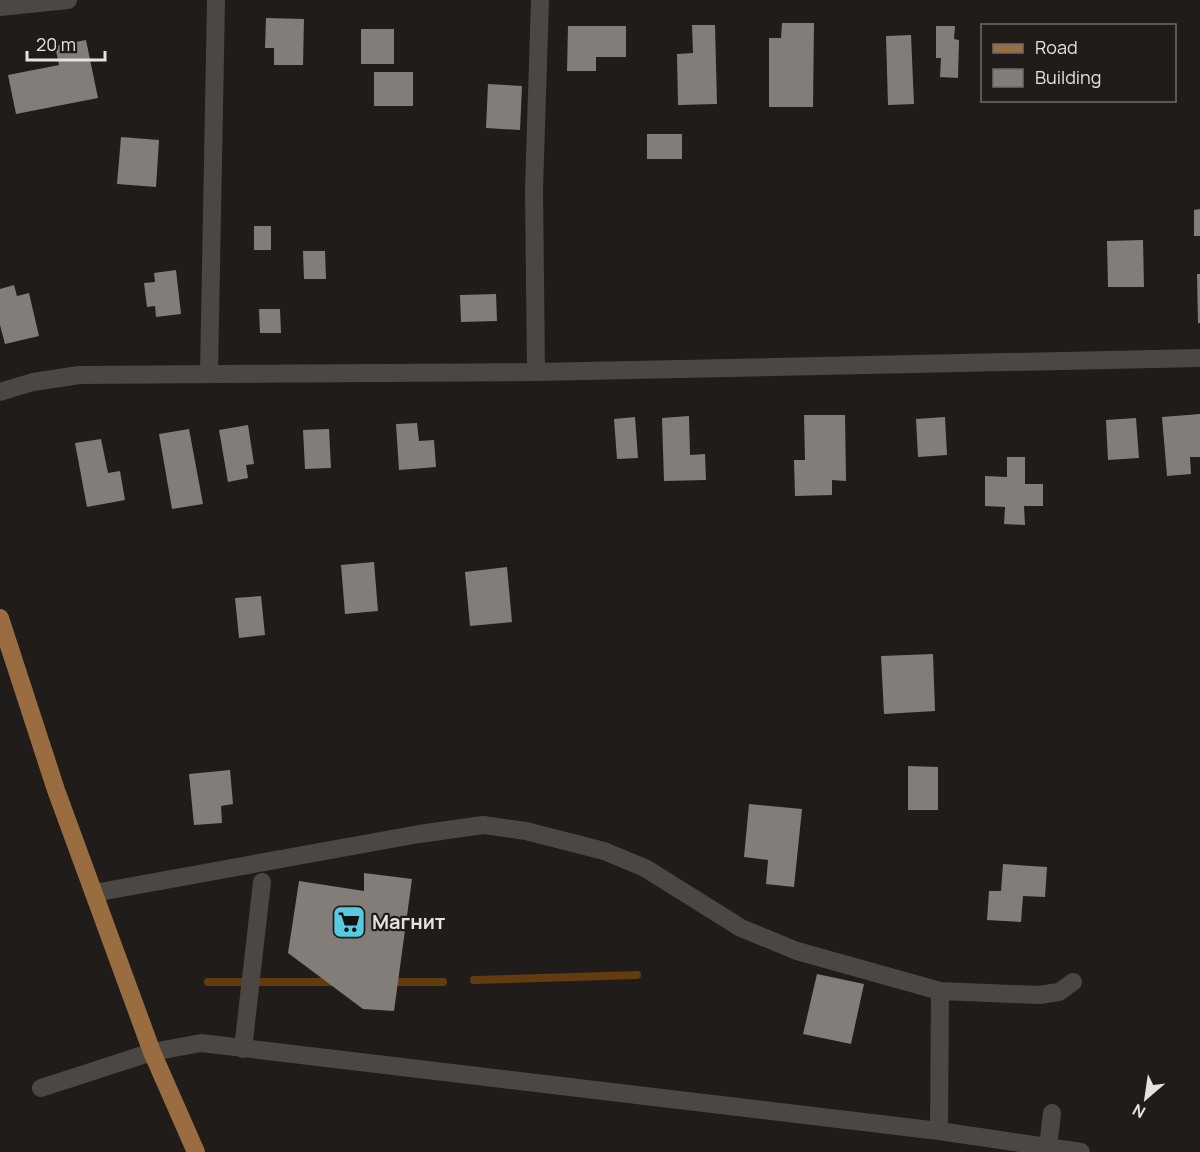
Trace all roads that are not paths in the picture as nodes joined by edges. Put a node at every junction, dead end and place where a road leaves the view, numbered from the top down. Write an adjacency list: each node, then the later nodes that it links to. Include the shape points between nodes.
1 (68, 0): 4 (street)
2 (216, 0): 7 (street)
3 (540, 0): 6 (street, via 534,189)
4 (0, 7)
5 (1200, 358): 6 (street)
6 (536, 372): 7 (street)
7 (209, 375): 8 (street, via 79,375)
8 (0, 392)
9 (0, 618): 11 (main road)
10 (262, 882): 14 (street)
11 (94, 893): 13 (street, via 483,825 526,831 604,851 645,868 741,928 797,951); 15 (main road)
12 (1073, 982): 13 (street, via 1059,992 1039,994)
13 (940, 991): 18 (street)
14 (243, 1049): 15 (street, via 201,1043); 18 (street)
15 (152, 1052): 16 (street); 20 (main road)
16 (41, 1088)
17 (1052, 1113): 19 (street)
18 (939, 1131): 19 (street)
19 (1048, 1147): 21 (street)
20 (196, 1152)
21 (1081, 1152)

